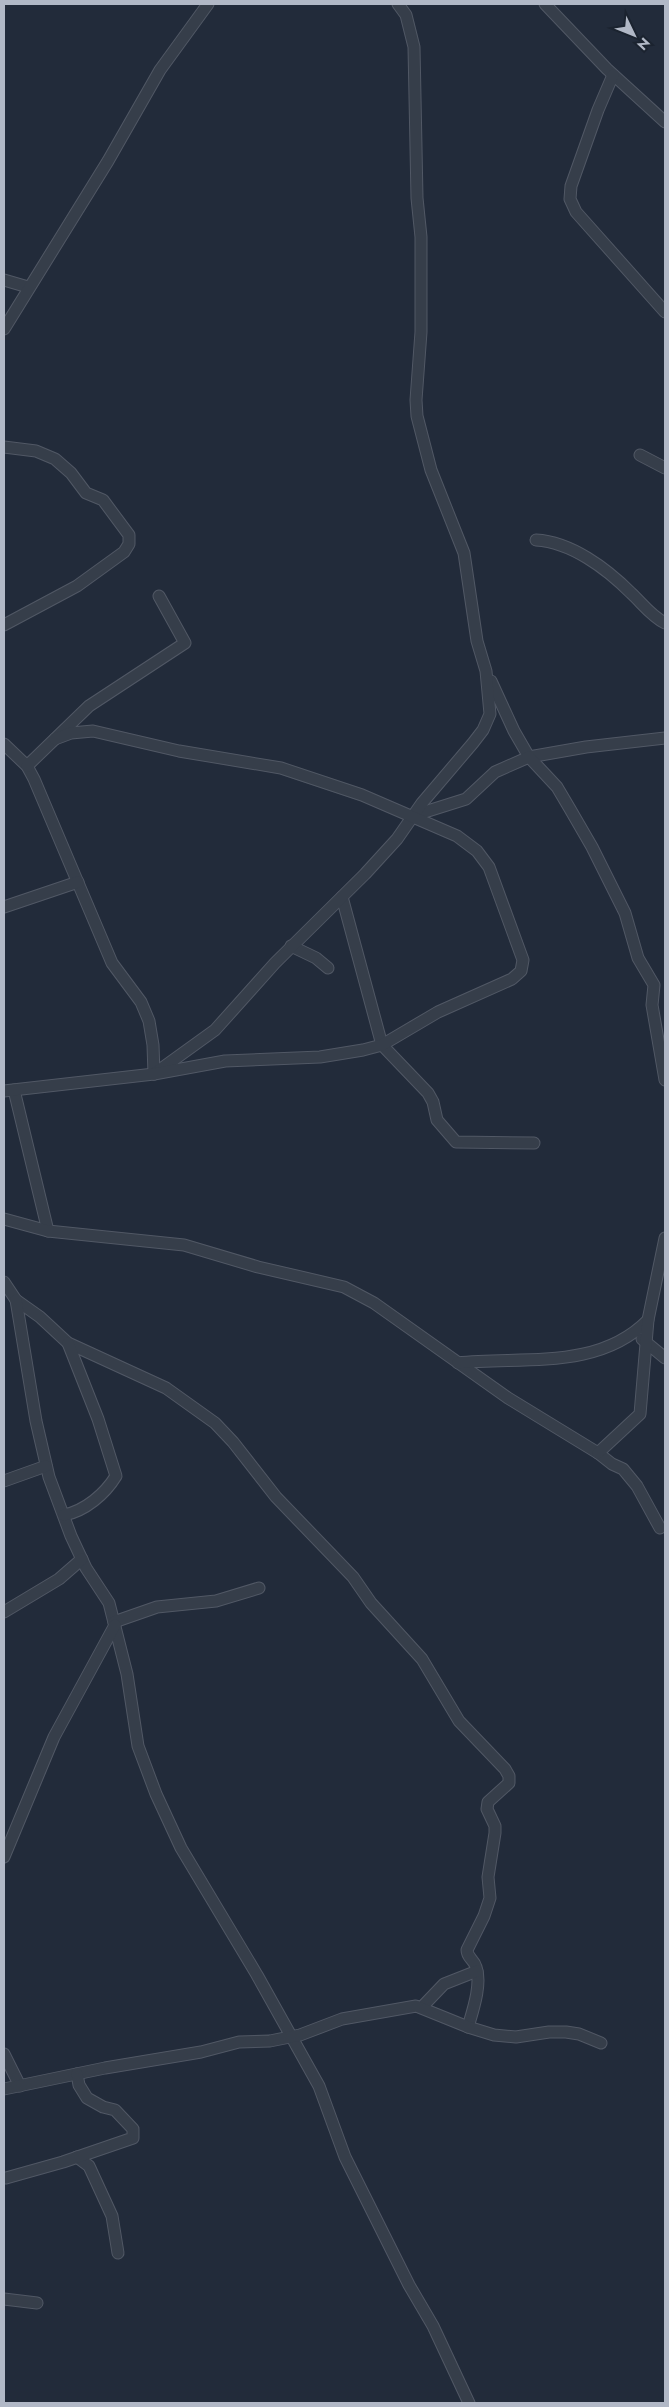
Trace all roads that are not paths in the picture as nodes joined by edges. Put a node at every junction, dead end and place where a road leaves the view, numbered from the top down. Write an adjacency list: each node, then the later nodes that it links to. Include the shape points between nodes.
1 (208, 4): 7 (street, via 160,70 108,161)
2 (398, 4): 17 (street, via 406,15 414,47 417,198 421,237 417,416 431,470 464,553 477,641)
3 (545, 4): 4 (street)
4 (613, 75): 5 (street); 8 (street, via 571,186 570,199 576,212)
5 (665, 122)
6 (4, 280): 7 (street)
7 (28, 287): 9 (street)
8 (665, 312)
9 (4, 329)
10 (4, 448): 16 (street, via 36,451 54,459 86,493 103,500 128,535 129,544 124,552 76,586)
11 (640, 454): 12 (street)
12 (665, 468)
13 (536, 540): 15 (street, via 563,545 585,557 616,578 648,611)
14 (159, 596): 19 (street, via 185,643 89,706)
15 (665, 623)
16 (4, 625)
17 (486, 671): 21 (street); 23 (street, via 490,714 483,730)
18 (665, 738): 21 (street)
19 (55, 739): 22 (street); 23 (street, via 71,733 93,731 179,751 281,768 350,790)
20 (4, 744): 22 (street)
21 (529, 757): 23 (street, via 495,772 466,798); 31 (street, via 557,787 592,847 624,913 638,958 654,985 652,1005)
22 (27, 766): 24 (street)
23 (412, 816): 25 (street, via 397,839); 29 (street, via 457,836 477,851 489,867 523,960 521,971 512,979 438,1012)
24 (78, 882): 26 (street); 30 (street, via 116,972 141,1002 149,1021)
25 (342, 897): 27 (street); 29 (street)
26 (4, 907)
27 (291, 946): 28 (street); 30 (street, via 216,1030)
28 (328, 968)
29 (382, 1045): 30 (street, via 320,1057 225,1061); 33 (street, via 428,1093 437,1120 456,1142)
30 (154, 1074): 32 (street)
31 (665, 1080)
32 (9, 1091): 35 (street)
33 (534, 1143)
34 (4, 1219): 35 (street)
35 (48, 1231): 44 (street, via 184,1245 344,1287 374,1303)
36 (665, 1238): 39 (street)
37 (4, 1282): 38 (street)
38 (16, 1300): 42 (street); 46 (street)
39 (648, 1320): 40 (street); 41 (street)
40 (634, 1334): 41 (street); 44 (street, via 580,1356)
41 (646, 1342): 43 (street); 45 (street, via 640,1414)
42 (68, 1343): 48 (street, via 116,1476 86,1507); 55 (street, via 166,1388 215,1423 422,1659 459,1721 505,1769 509,1783 488,1802 487,1809 495,1826 488,1877 490,1898 467,1950 467,1956)
43 (665, 1358)
44 (458, 1363): 45 (street)
45 (598, 1453): 49 (street, via 630,1475)
46 (46, 1466): 47 (street); 48 (street)
47 (4, 1481)
48 (64, 1516): 50 (street)
49 (660, 1528)
50 (82, 1559): 52 (street, via 58,1579); 53 (street, via 107,1598)
51 (259, 1588): 53 (street, via 216,1601 157,1607)
52 (4, 1612)
53 (114, 1623): 54 (street, via 54,1736); 58 (street, via 133,1703 140,1752 163,1811 185,1855)
54 (4, 1857)
55 (477, 1971): 56 (street, via 444,1984); 57 (street)
56 (422, 2007): 57 (street); 58 (street, via 342,2018)
57 (468, 2027): 59 (street, via 507,2037 566,2032)
58 (292, 2035): 61 (street, via 270,2041 239,2042); 69 (street, via 323,2096 345,2157 433,2326)
59 (601, 2043)
60 (4, 2054): 62 (street)
61 (77, 2074): 62 (street); 64 (street, via 87,2098 120,2112 134,2133 131,2139)
62 (20, 2086): 63 (street)
63 (4, 2089)
64 (77, 2157): 65 (street); 66 (street, via 89,2166 112,2216)
65 (6, 2178)
66 (118, 2253)
67 (4, 2300): 68 (street)
68 (37, 2303)
69 (469, 2403)

